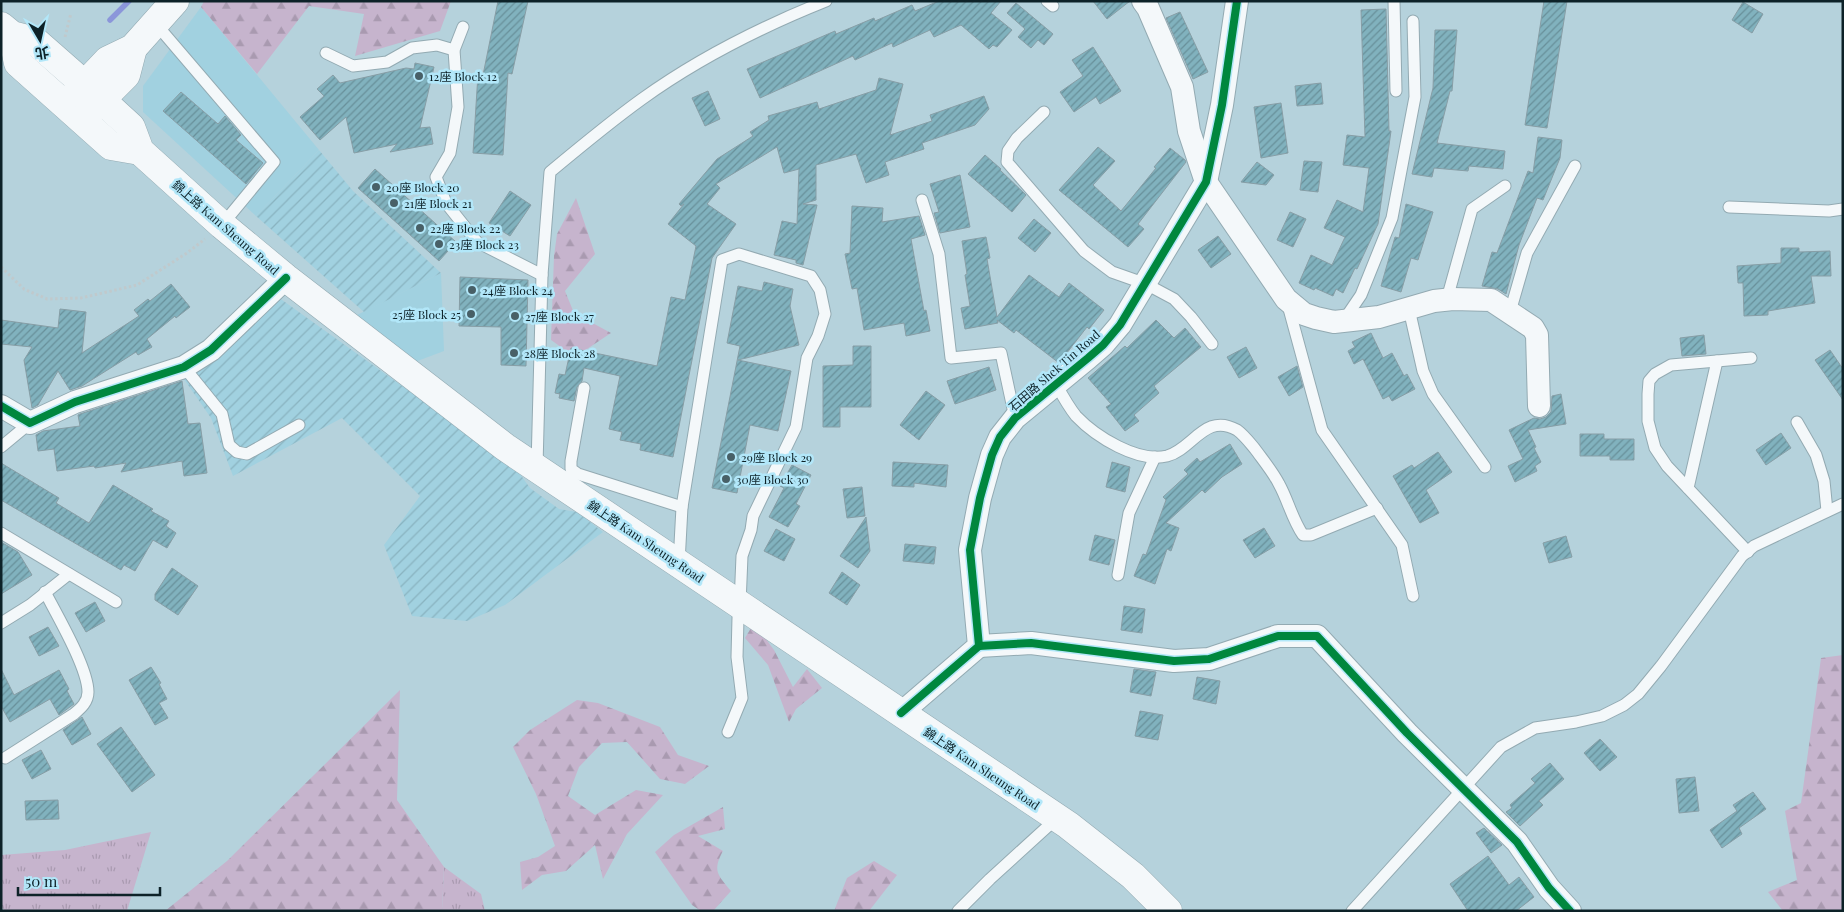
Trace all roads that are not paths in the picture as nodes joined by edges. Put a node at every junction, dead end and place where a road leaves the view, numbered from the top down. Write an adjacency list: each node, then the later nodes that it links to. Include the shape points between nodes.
1 (175, 1): 7 (main road)
2 (826, 1): 24 (lane, via 753,33 678,74 608,124 550,172)
3 (1236, 1): 18 (street, 石田路 Shek Tin Road, via 1222,105)
4 (1394, 1): 12 (lane)
5 (1152, 4): 18 (street, via 1182,86 1189,131)
6 (1413, 21): 31 (lane, via 1415,97 1392,218 1361,294)
7 (156, 24): 13 (main road, via 133,48 108,60); 23 (lane, via 274,162)
8 (463, 27): 10 (lane)
9 (6, 30): 13 (main road, 錦上路 Kam Sheung Road, via 35,41); 14 (main road, 錦上路 Kam Sheung Road, via 18,63)
10 (454, 50): 11 (lane, via 437,45 412,48 387,62 353,66); 24 (lane, via 458,107 450,153 436,177 446,203 477,242)
11 (326, 53)
12 (1396, 91)
13 (93, 92): 14 (main road); 16 (main road, 錦上路 Kam Sheung Road, via 131,127)
14 (74, 112): 16 (main road, 錦上路 Kam Sheung Road, via 111,146)
15 (1044, 112): 26 (lane, via 1017,138 1008,151 1007,162 1084,251 1112,272)
16 (140, 152): 23 (main road, 錦上路 Kam Sheung Road)
17 (1575, 166): 30 (lane, via 1526,253)
18 (1206, 182): 26 (street, 石田路 Shek Tin Road); 27 (street)
19 (1505, 186): 28 (lane, via 1472,209)
20 (922, 200): 40 (lane, via 939,254 951,358 1001,353)
21 (1729, 207): 22 (lane)
22 (1843, 209)
23 (222, 225): 25 (main road, 錦上路 Kam Sheung Road)
24 (542, 275): 47 (lane)
25 (286, 278): 35 (street, via 211,350); 47 (main road, 錦上路 Kam Sheung Road)
26 (1146, 284): 32 (lane, via 1174,298); 36 (street, 石田路 Shek Tin Road, via 1103,345)
27 (1286, 299): 31 (street, via 1304,314 1334,322); 51 (lane, via 1322,430)
28 (1447, 299): 29 (street); 30 (street, via 1491,300)
29 (1409, 309): 31 (street, via 1379,317); 46 (lane, via 1423,371 1433,394)
30 (1510, 312): 39 (street, via 1533,328 1537,335)
31 (1343, 321)
32 (1212, 344)
33 (1751, 358): 34 (lane)
34 (1717, 361): 48 (lane); 48 (lane, via 1671,365 1654,374 1649,381 1648,421 1655,448)
35 (184, 367): 42 (street, via 75,402); 43 (lane, via 222,414 229,445 237,452 247,454)
36 (1056, 384): 40 (street, 石田路 Shek Tin Road); 45 (lane, via 1065,402 1090,428 1129,451)
37 (584, 388): 50 (lane, via 571,469)
38 (1, 406): 42 (street)
39 (1539, 406)
40 (1015, 418): 63 (street, 石田路 Shek Tin Road, via 1000,437 992,455 970,550)
41 (1797, 422): 52 (lane, via 1816,455 1824,481)
42 (30, 423): 44 (lane)
43 (299, 425)
44 (1, 447)
45 (1155, 457): 51 (lane, via 1175,452 1212,426 1223,426 1239,432 1262,458 1278,482 1303,535 1311,535); 57 (lane, via 1129,513)
46 (1485, 467)
47 (536, 468): 55 (main road, 錦上路 Kam Sheung Road)
48 (1688, 488): 54 (lane)
49 (1843, 504): 52 (lane)
50 (682, 507): 55 (lane); 61 (lane, via 722,260 739,254 811,276 820,290 825,314 807,358 796,427 753,516 742,556)
51 (1377, 508): 59 (lane, via 1402,545)
52 (1827, 511): 54 (lane, via 1754,546)
53 (1, 533): 56 (lane)
54 (1748, 552): 67 (lane, via 1638,694 1602,716 1542,726 1521,734 1501,748)
55 (679, 563): 61 (main road, 錦上路 Kam Sheung Road)
56 (69, 574): 58 (lane); 60 (lane)
57 (1118, 574)
58 (45, 592): 62 (lane); 66 (lane, via 86,676 88,693 84,706 74,714)
59 (1413, 596)
60 (116, 602)
61 (740, 604): 64 (main road, 錦上路 Kam Sheung Road); 65 (lane, via 737,657 742,698)
62 (1, 623)
63 (979, 646): 64 (street); 67 (street, via 1031,643 1174,661 1209,659 1278,636 1317,636)
64 (901, 713): 68 (main road, 錦上路 Kam Sheung Road)
65 (728, 732)
66 (5, 758)
67 (1463, 788): 71 (lane); 72 (street, via 1517,842 1549,888)
68 (1057, 818): 69 (lane); 70 (main road, 錦上路 Kam Sheung Road, via 1133,876)
69 (958, 911)
70 (1168, 911)
71 (1352, 911)
72 (1570, 911)

